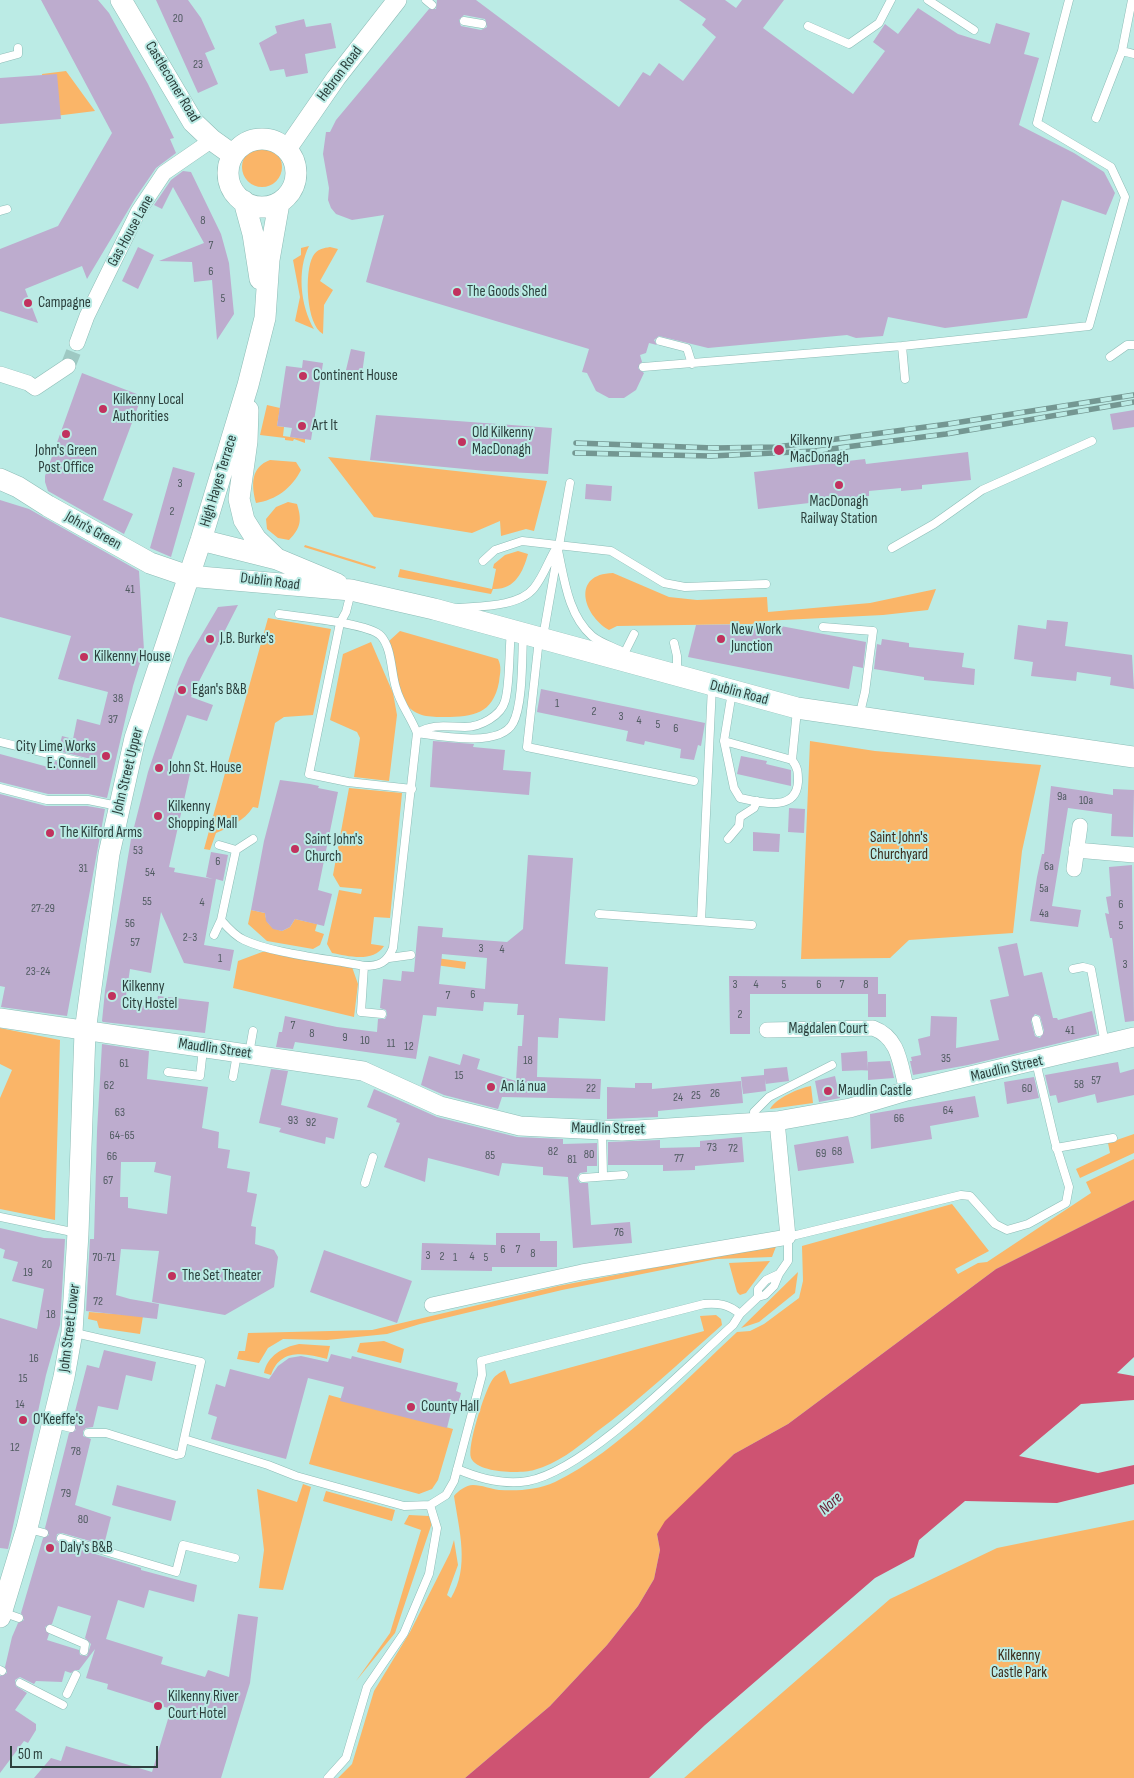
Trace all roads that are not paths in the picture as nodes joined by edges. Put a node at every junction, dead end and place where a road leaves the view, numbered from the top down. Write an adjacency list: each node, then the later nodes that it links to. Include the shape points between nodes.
1 (121, 0): 16 (main road, Castlecomer Road, via 193,122)
2 (397, 0): 17 (street, Hebron Road, via 336,78)
3 (892, 0): 9 (lane, via 879,23 849,44)
4 (928, 0): 10 (lane)
5 (1069, 0): 19 (lane, via 1037,122 1111,167)
6 (1132, 0): 12 (lane)
7 (464, 21): 8 (lane)
8 (482, 24)
9 (808, 26)
10 (974, 30)
11 (18, 48): 14 (lane, via 18,54)
12 (1122, 51): 13 (lane); 15 (lane)
13 (1134, 54)
14 (0, 60)
15 (1096, 118)
16 (212, 140): 18 (main road, Castlecomer Road); 25 (street, Gas House Lane, via 164,173 138,212)
17 (287, 149): 18 (main road, via 269,139 258,139 240,147); 22 (main road, via 294,162 296,178 290,192)
18 (233, 155): 21 (main road, via 228,177 231,188)
19 (1126, 197): 20 (lane); 27 (lane, via 1089,326)
20 (1134, 199)
21 (244, 201): 22 (main road, via 258,207); 23 (main road, via 253,234)
22 (279, 203): 23 (main road, via 269,260)
23 (264, 318): 34 (main road)
24 (660, 341): 29 (lane, via 687,348)
25 (77, 343)
26 (1134, 345): 28 (lane, via 1127,345)
27 (902, 346): 29 (lane); 33 (lane)
28 (1110, 357)
29 (692, 364): 31 (lane)
30 (68, 366): 32 (street, via 35,388)
31 (643, 367)
32 (0, 374)
33 (906, 379)
34 (248, 385): 38 (main road, High Hayes Terrace); 41 (main road, via 248,441 239,499 244,520 256,539)
35 (1092, 440): 40 (lane, via 982,490 934,524)
36 (0, 479): 43 (main road, John's Green, via 150,563)
37 (570, 483): 39 (lane)
38 (201, 540): 41 (main road, Dublin Road); 43 (main road, High Hayes Terrace)
39 (557, 546): 42 (lane, via 522,541 495,550); 44 (lane, via 611,551 664,583 685,587); 46 (lane, via 533,590 516,600); 51 (lane); 53 (lane, via 568,594 578,619 593,636)
40 (892, 548)
41 (277, 559): 45 (main road, Dublin Road)
42 (483, 561)
43 (188, 576): 45 (main road, Dublin Road); 68 (main road, John Street Upper, via 124,773)
44 (766, 584)
45 (351, 590): 46 (main road, Dublin Road); 48 (lane)
46 (434, 609): 51 (main road, Dublin Road)
47 (280, 614): 48 (lane)
48 (340, 623): 58 (lane, via 376,632 382,637 402,706); 66 (lane, via 309,774)
49 (824, 627): 57 (lane, via 873,631)
50 (634, 634): 53 (lane)
51 (529, 636): 53 (main road, Dublin Road); 58 (lane, via 498,713 484,723 468,728 438,725); 58 (lane, via 518,709 513,724 506,731 488,737 458,738); 64 (lane, via 528,747)
52 (674, 643): 54 (lane, via 677,656)
53 (623, 656): 54 (main road, Dublin Road)
54 (669, 673): 55 (main road, Dublin Road)
55 (722, 689): 56 (main road, Dublin Road); 59 (lane); 81 (lane)
56 (797, 708): 57 (main road, Dublin Road); 62 (lane)
57 (858, 719): 61 (main road, Dublin Road)
58 (417, 733): 66 (lane)
59 (724, 740): 62 (lane); 67 (lane, via 734,788 740,798)
60 (0, 742): 63 (lane)
61 (1134, 757)
62 (792, 760): 67 (lane, via 798,769 797,791 790,799 774,805)
63 (93, 765)
64 (694, 781)
65 (0, 788): 68 (lane, via 47,800 88,800)
66 (412, 789): 77 (lane)
67 (757, 801): 71 (lane, via 754,808 740,817 739,826)
68 (120, 806): 93 (main road, John Street Upper, via 109,854)
69 (1080, 826): 74 (street)
70 (252, 839): 73 (lane)
71 (728, 839)
72 (220, 846): 73 (lane)
73 (236, 850): 80 (lane)
74 (1076, 850): 75 (street); 76 (street)
75 (1134, 855)
76 (1074, 869)
77 (398, 904): 78 (lane); 85 (lane, via 394,948)
78 (408, 906)
79 (599, 914): 81 (lane)
80 (221, 920): 83 (lane); 86 (lane, via 242,939 262,946)
81 (701, 921): 82 (lane)
82 (752, 925)
83 (214, 935)
84 (411, 955): 85 (lane)
85 (389, 958): 86 (lane, via 376,966)
86 (364, 966): 88 (lane, via 361,1012)
87 (1073, 969): 96 (lane, via 1092,969)
88 (382, 1014)
89 (0, 1018): 93 (street, Maudlin Street)
90 (1036, 1020): 94 (lane)
91 (767, 1030): 103 (street, Magdalen Court, via 873,1028 885,1032 894,1044)
92 (253, 1031): 98 (lane)
93 (85, 1032): 97 (street, Maudlin Street); 115 (main road, John Street Lower)
94 (1039, 1032)
95 (1134, 1038): 96 (street, Maudlin Street)
96 (1106, 1045): 99 (street, Maudlin Street)
97 (203, 1047): 98 (street, Maudlin Street); 101 (lane, via 200,1076)
98 (243, 1053): 102 (lane); 106 (street, Maudlin Street, via 363,1072 440,1106 520,1126)
99 (1041, 1058): 103 (street, Maudlin Street); 108 (lane)
100 (832, 1065): 105 (lane, via 769,1097 754,1112)
101 (168, 1072)
102 (233, 1077)
103 (906, 1091): 104 (street, Maudlin Street, via 850,1108)
104 (777, 1121): 105 (street, Maudlin Street); 116 (street)
105 (756, 1122): 106 (street, Maudlin Street)
106 (602, 1130): 110 (lane)
107 (1113, 1138): 108 (lane)
108 (1056, 1148): 116 (lane, via 1069,1187 1066,1203 1028,1224 1007,1230 996,1224 970,1196 961,1195)
109 (374, 1157): 113 (lane)
110 (603, 1175): 111 (lane); 112 (lane)
111 (624, 1175)
112 (583, 1178)
113 (366, 1183)
114 (0, 1217): 115 (lane)
115 (78, 1234): 119 (main road, John Street Lower)
116 (788, 1237): 117 (street, via 582,1272); 118 (lane, via 788,1262 778,1274 766,1280 758,1289 758,1297)
117 (432, 1306)
118 (740, 1314): 122 (lane, via 733,1325 636,1413 584,1454 552,1474 527,1481 500,1480 476,1477); 122 (lane, via 720,1303 704,1304 481,1361 482,1375)
119 (72, 1332): 121 (lane, via 201,1362); 126 (main road, John Street Lower, via 62,1426 36,1531)
120 (88, 1433): 121 (lane, via 106,1432 176,1456 181,1454)
121 (184, 1439): 123 (lane, via 296,1476 404,1506)
122 (458, 1469): 123 (lane, via 446,1495)
123 (430, 1505): 133 (lane, via 437,1528 429,1574 404,1633 367,1687 346,1758)
124 (61, 1538): 125 (lane, via 176,1572 183,1545)
125 (236, 1558)
126 (7, 1616)
127 (50, 1629): 128 (lane)
128 (84, 1648)
129 (76, 1674): 131 (lane)
130 (20, 1683): 132 (lane)
131 (67, 1694)
132 (63, 1705)
133 (328, 1778)

